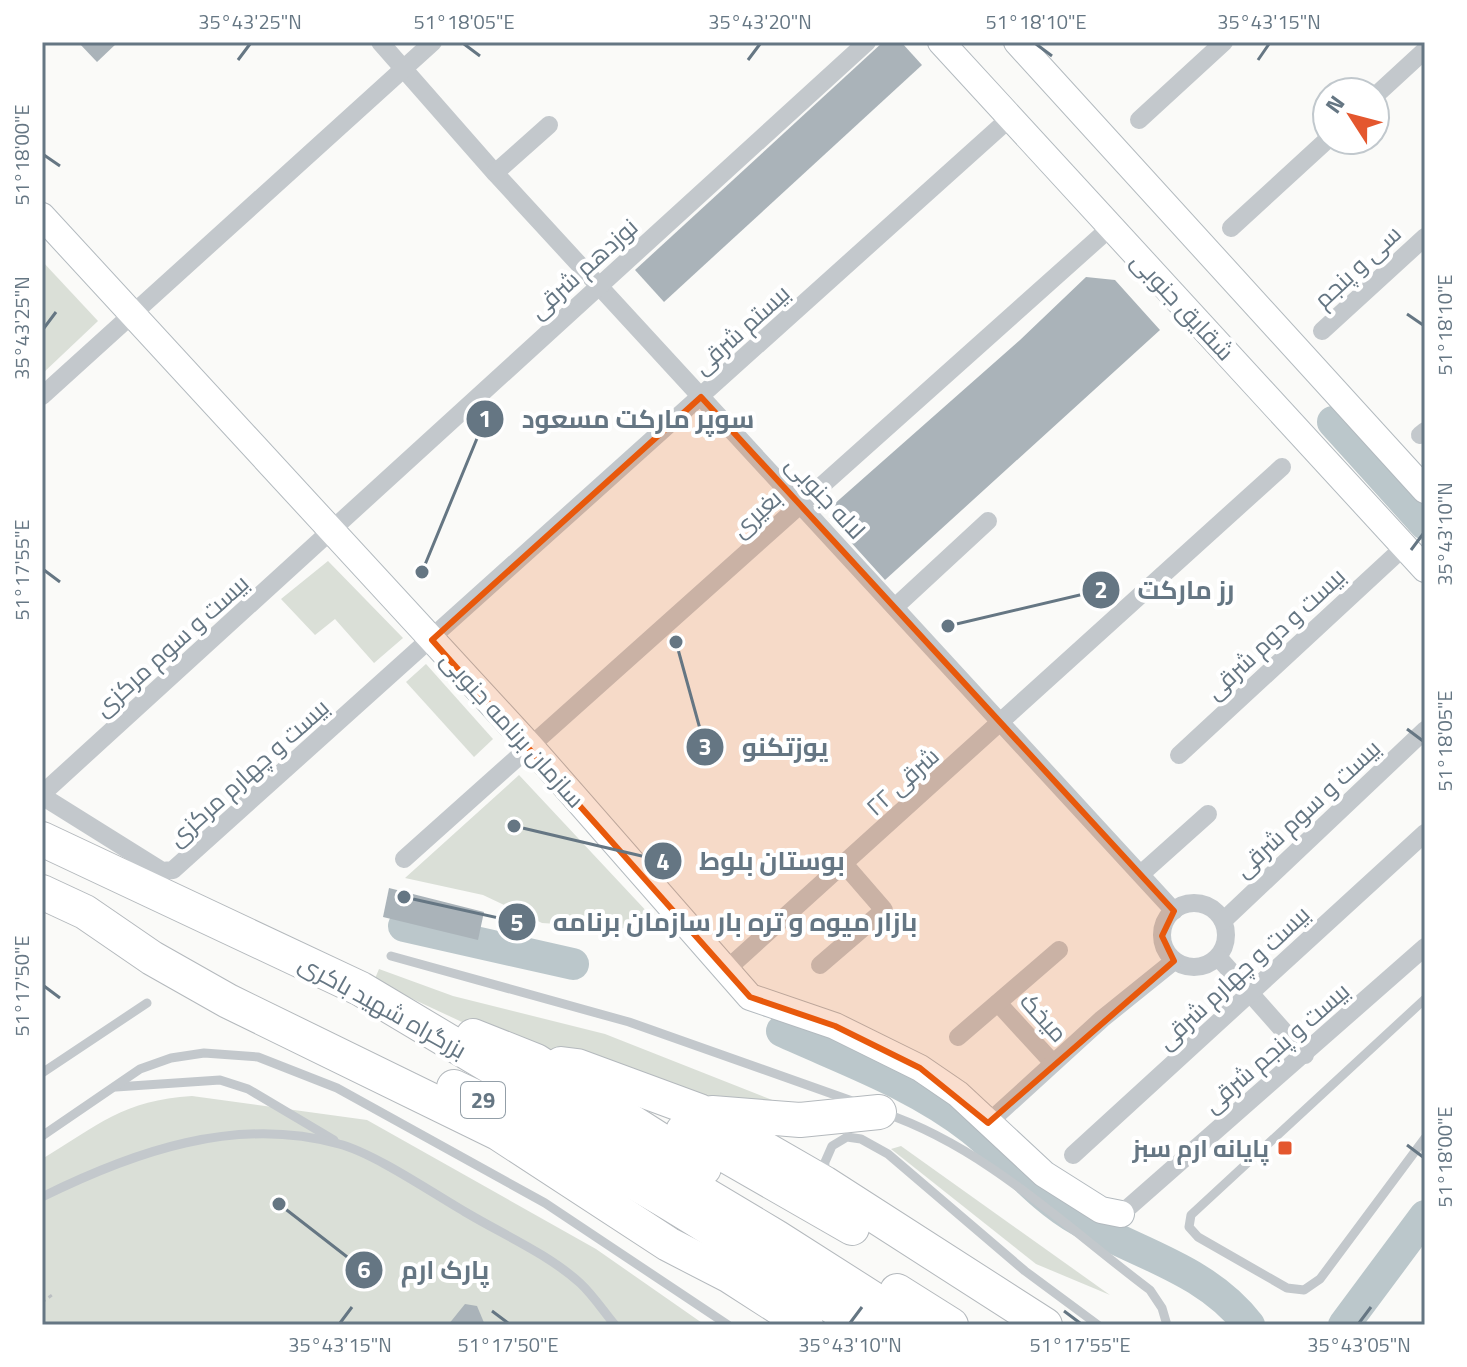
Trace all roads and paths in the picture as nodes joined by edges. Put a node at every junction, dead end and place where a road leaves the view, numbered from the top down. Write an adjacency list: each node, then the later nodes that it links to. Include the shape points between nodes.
1 (380, 42): 8 (street, لاله جنوبی)
2 (433, 42): 8 (street)
3 (867, 42): 19 (street, نوزدهم شرقی)
4 (941, 42): 10 (street, شقایق جنوبی)
5 (1017, 42): 25 (street)
6 (1224, 42): 11 (street)
7 (1425, 50): 9 (street)
8 (404, 69): 14 (street, لاله جنوبی); 20 (street)
9 (1391, 81)
10 (1010, 118): 16 (street, شقایق جنوبی); 23 (street, بیستم شرقی)
11 (1139, 120)
12 (549, 125): 14 (street)
13 (1311, 155): 17 (street)
14 (495, 173): 19 (street, لاله جنوبی)
15 (42, 216): 20 (street, سازمان برنامه جنوبی)
16 (1111, 227): 26 (street, بغیری); 29 (street, شقایق جنوبی)
17 (1231, 228)
18 (1425, 237): 21 (street, سی و پنجم)
19 (599, 286): 23 (street, لاله جنوبی); 28 (street, نوزدهم شرقی)
20 (133, 315): 22 (street); 28 (street, سازمان برنامه جنوبی)
21 (1322, 331)
22 (42, 396)
23 (701, 397): 26 (street, لاله جنوبی); 32 (street, بیستم شرقی)
24 (1282, 467): 33 (street, ۲۲ شرقی)
25 (1425, 490)
26 (801, 505): 31 (street, لاله جنوبی); 35 (street, بغیری)
27 (988, 521): 31 (street)
28 (331, 531): 32 (street, سازمان برنامه جنوبی); 37 (street, بیست و سوم مرکزی)
29 (1404, 547): 30 (street, شقایق جنوبی); 36 (street, بیست و دوم شرقی)
30 (1425, 569)
31 (895, 607): 33 (street, لاله جنوبی)
32 (432, 640): 35 (street, سازمان برنامه جنوبی); 37 (street, بیست و چهارم مرکزی, via 173,870 162,871)
33 (1002, 724): 42 (street, ۲۲ شرقی); 43 (street, لاله جنوبی)
34 (1425, 730): 47 (street, بیست و سوم شرقی)
35 (531, 747): 41 (street, بغیری); 54 (street, سازمان برنامه جنوبی)
36 (1179, 755)
37 (42, 795)
38 (1208, 814): 43 (street)
39 (1425, 833): 55 (street, بیست و چهارم شرقی)
40 (42, 839): 57 (highway, بزرگراه شهید باکری / 29)
41 (404, 859)
42 (845, 865): 53 (street, via 884,910); 54 (street, ۲۲ شرقی)
43 (1142, 873): 45 (street, لاله جنوبی)
44 (42, 892): 46 (highway, 29)
45 (1174, 911): 47 (street, via 1201,904); 52 (street, via 1162,936)
46 (85, 912): 76 (highway, 29, via 228,1001 498,1133); 83 (highway, 29, via 508,1111 703,1222)
47 (1223, 921): 51 (street, via 1226,940)
48 (1425, 947): 61 (street, بیست و پنجم شرقی)
49 (1059, 950): 59 (street, میخک)
50 (391, 956): 67 (lane, via 629,1022)
51 (1218, 957): 52 (street, via 1201,967); 55 (street)
52 (1174, 961): 63 (street)
53 (820, 965)
54 (726, 970): 68 (street, سازمان برنامه جنوبی, via 750,997 835,1026 920,1068)
55 (1251, 994): 61 (street); 72 (street, بیست و چهارم شرقی)
56 (1425, 999): 70 (lane, via 1191,1215 1189,1227 1287,1288 1304,1290 1320,1279)
57 (379, 1000): 62 (highway, 29); 84 (highway, بزرگراه شهید باکری / 29)
58 (147, 1003): 64 (lane)
59 (998, 1003): 60 (street, میخک); 63 (street, میخک)
60 (958, 1037)
61 (1305, 1055): 75 (street, بیست و پنجم شرقی)
62 (536, 1061): 66 (highway, via 577,1066); 85 (highway, 29); 86 (highway, via 657,1116 820,1208)
63 (1053, 1063): 68 (street)
64 (42, 1073)
65 (116, 1087): 69 (lane); 71 (lane, via 205,1080 235,1084); 80 (lane, via 140,1069 204,1053 258,1057 293,1070 337,1088 545,1203)
66 (699, 1111): 67 (highway, via 800,1120); 73 (highway)
67 (879, 1112): 89 (lane, via 974,1156 1150,1290)
68 (988, 1123): 75 (street, سازمان برنامه جنوبی, via 1044,1174 1101,1210)
69 (42, 1136)
70 (1425, 1138)
71 (340, 1144): 74 (lane, via 246,1135 183,1142 94,1171); 79 (lane, via 543,1257 580,1283)
72 (1073, 1155)
73 (824, 1183): 87 (highway); 88 (lane, via 832,1146 847,1137 861,1139 888,1154 1015,1263)
74 (42, 1197)
75 (1121, 1214)
76 (668, 1244): 81 (highway); 82 (highway, 29)
77 (52, 1295): 78 (path)
78 (42, 1302)
79 (615, 1325)
80 (728, 1325)
81 (779, 1325)
82 (806, 1325)
83 (861, 1325)
84 (914, 1325)
85 (951, 1325)
86 (1009, 1325)
87 (1045, 1325)
88 (1098, 1325)
89 (1167, 1325)

